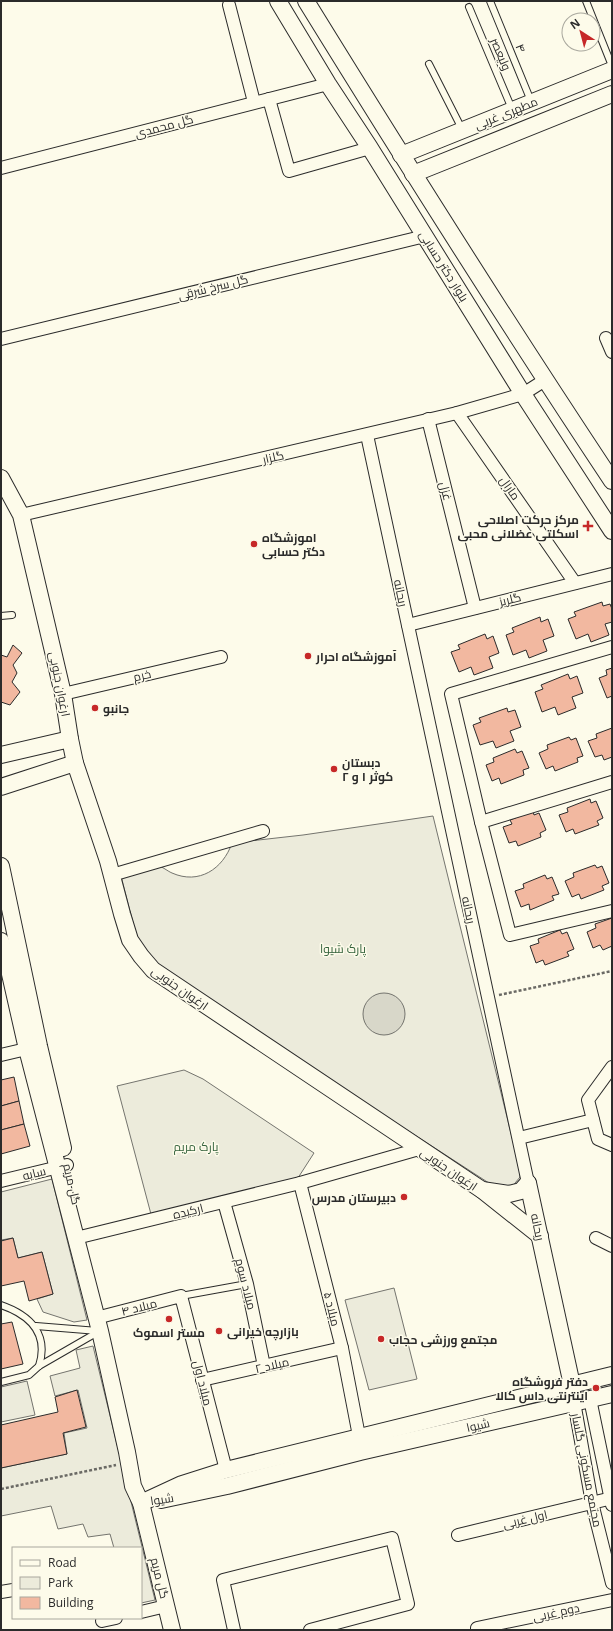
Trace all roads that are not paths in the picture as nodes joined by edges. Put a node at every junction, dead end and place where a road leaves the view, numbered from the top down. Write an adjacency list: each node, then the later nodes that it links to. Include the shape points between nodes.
1 (278, 1): 10 (street, بلوار دکتر حسابی)
2 (306, 1): 18 (street, بلوار دکتر حسابی)
3 (490, 1): 14 (lane, ۴)
4 (586, 1): 8 (lane)
5 (229, 5): 13 (street)
6 (468, 7): 15 (lane, ولیعصر)
7 (429, 64): 16 (lane)
8 (612, 66)
9 (612, 70): 14 (street, مطهری غربی)
10 (328, 84): 12 (street, گل محمدی); 17 (street, بلوار دکتر حسابی)
11 (612, 94): 19 (street, مطهری غربی)
12 (269, 99): 13 (street, گل محمدی); 17 (street, via 289,171)
13 (254, 102): 20 (street, گل محمدی)
14 (532, 103): 15 (street, مطهری غربی)
15 (513, 110): 16 (street, مطهری غربی)
16 (456, 133): 18 (street, مطهری غربی); 19 (street, via 446,140 445,145 447,151)
17 (370, 148): 22 (street, بلوار دکتر حسابی)
18 (401, 155): 21 (street, بلوار دکتر حسابی)
19 (456, 157): 21 (street, مطهری غربی)
20 (1, 168)
21 (413, 174): 26 (street, بلوار دکتر حسابی)
22 (425, 236): 24 (street, گل سرخ شرقی); 27 (street, بلوار دکتر حسابی)
23 (606, 338): 25 (street)
24 (1, 339)
25 (612, 352)
26 (545, 380): 27 (street, گلزار); 32 (street, بلوار دکتر حسابی)
27 (523, 394): 28 (street, گلزار); 35 (street, بلوار دکتر حسابی)
28 (457, 413): 29 (street, گلزار); 37 (street, مارال)
29 (428, 419): 30 (street, گلزار); 38 (street, غزل)
30 (367, 435): 34 (street, گلزار); 41 (street, ریحانه)
31 (1, 478): 34 (street, ارغوان جنوبی)
32 (612, 482)
33 (1, 498): 34 (street)
34 (21, 515): 44 (street, ارغوان جنوبی)
35 (612, 531)
36 (612, 574): 37 (street, گلریز)
37 (575, 583): 38 (street, گلریز)
38 (475, 608): 41 (street, گلریز)
39 (12, 615): 40 (lane)
40 (1, 616)
41 (408, 625): 60 (street, ریحانه)
42 (612, 647): 50 (street, via 451,694)
43 (221, 657): 44 (street, خرم)
44 (63, 694): 45 (street, ارغوان جنوبی)
45 (70, 739): 46 (street); 47 (street, ارغوان جنوبی)
46 (1, 755)
47 (75, 763): 49 (street); 53 (street, ارغوان جنوبی)
48 (612, 782): 50 (street)
49 (1, 787)
50 (481, 822): 54 (street, via 510,935)
51 (263, 831): 53 (street)
52 (1, 866): 56 (street, گل مریم)
53 (112, 875): 62 (street, ارغوان جنوبی, via 130,940 153,970)
54 (612, 910)
55 (1, 941): 56 (street, گل مریم)
56 (33, 1048): 57 (street); 63 (street, گل مریم)
57 (1, 1055)
58 (612, 1067): 59 (street, via 588,1100)
59 (593, 1120): 60 (street); 61 (street, via 598,1139)
60 (519, 1138): 66 (street, ریحانه)
61 (612, 1145)
62 (419, 1149): 65 (street, ارکیده); 67 (street, ارغوان جنوبی)
63 (62, 1166): 64 (street, سایه); 70 (street, گل مریم)
64 (1, 1181)
65 (300, 1183): 68 (street, ارکیده); 78 (street, میلاد ۵)
66 (528, 1183): 67 (street, via 521,1191 509,1194); 69 (street, ریحانه)
67 (482, 1190): 69 (street, ارغوان جنوبی)
68 (224, 1202): 70 (street, ارکیده); 73 (street, میلاد سوم)
69 (540, 1236): 84 (street, ریحانه)
70 (80, 1237): 76 (street, گل مریم)
71 (596, 1238): 72 (street)
72 (612, 1246)
73 (247, 1284): 74 (lane); 80 (street, میلاد سوم)
74 (181, 1296): 76 (street, میلاد ۴); 82 (street, میلاد اول)
75 (1, 1305): 77 (lane, via 26,1316)
76 (102, 1323): 77 (lane); 79 (lane); 93 (street, گل مریم, via 134,1486); 93 (street, گل مریم, via 142,1484)
77 (36, 1326): 79 (lane, via 42,1355)
78 (342, 1348): 80 (street, میلاد ۲); 90 (street, میلاد ۵)
79 (39, 1366): 83 (lane, via 29,1375)
80 (264, 1366): 82 (street, میلاد ۲)
81 (612, 1375): 84 (street, شیوا)
82 (202, 1380): 91 (street, میلاد اول)
83 (1, 1382)
84 (572, 1385): 88 (street, شیوا)
85 (612, 1394): 86 (street, شیوا)
86 (590, 1399): 87 (street, شیوا); 92 (street, مجتمع مسکونی گلسار)
87 (574, 1402): 89 (street, شیوا); 94 (street, مجتمع مسکونی گلسار)
88 (480, 1408): 89 (street); 90 (street, شیوا)
89 (483, 1424): 93 (street, شیوا)
90 (359, 1436): 91 (street, شیوا)
91 (226, 1470): 93 (street, شیوا, via 182,1484)
92 (611, 1501): 94 (street, اول غربی)
93 (141, 1503): 100 (street, گل مریم)
94 (592, 1503): 95 (street, اول غربی); 96 (street, مجتمع مسکونی گلسار)
95 (458, 1534)
96 (612, 1583)
97 (12, 1590): 98 (street)
98 (1, 1592)
99 (612, 1600): 104 (street, دوم غربی)
100 (166, 1606): 101 (street); 105 (street, گل مریم)
101 (142, 1612)
102 (113, 1619): 103 (street)
103 (103, 1623)
104 (477, 1628)
105 (172, 1630)
106 (234, 1630): 107 (street, via 223,1580 392,1538 408,1604)
107 (310, 1630)

